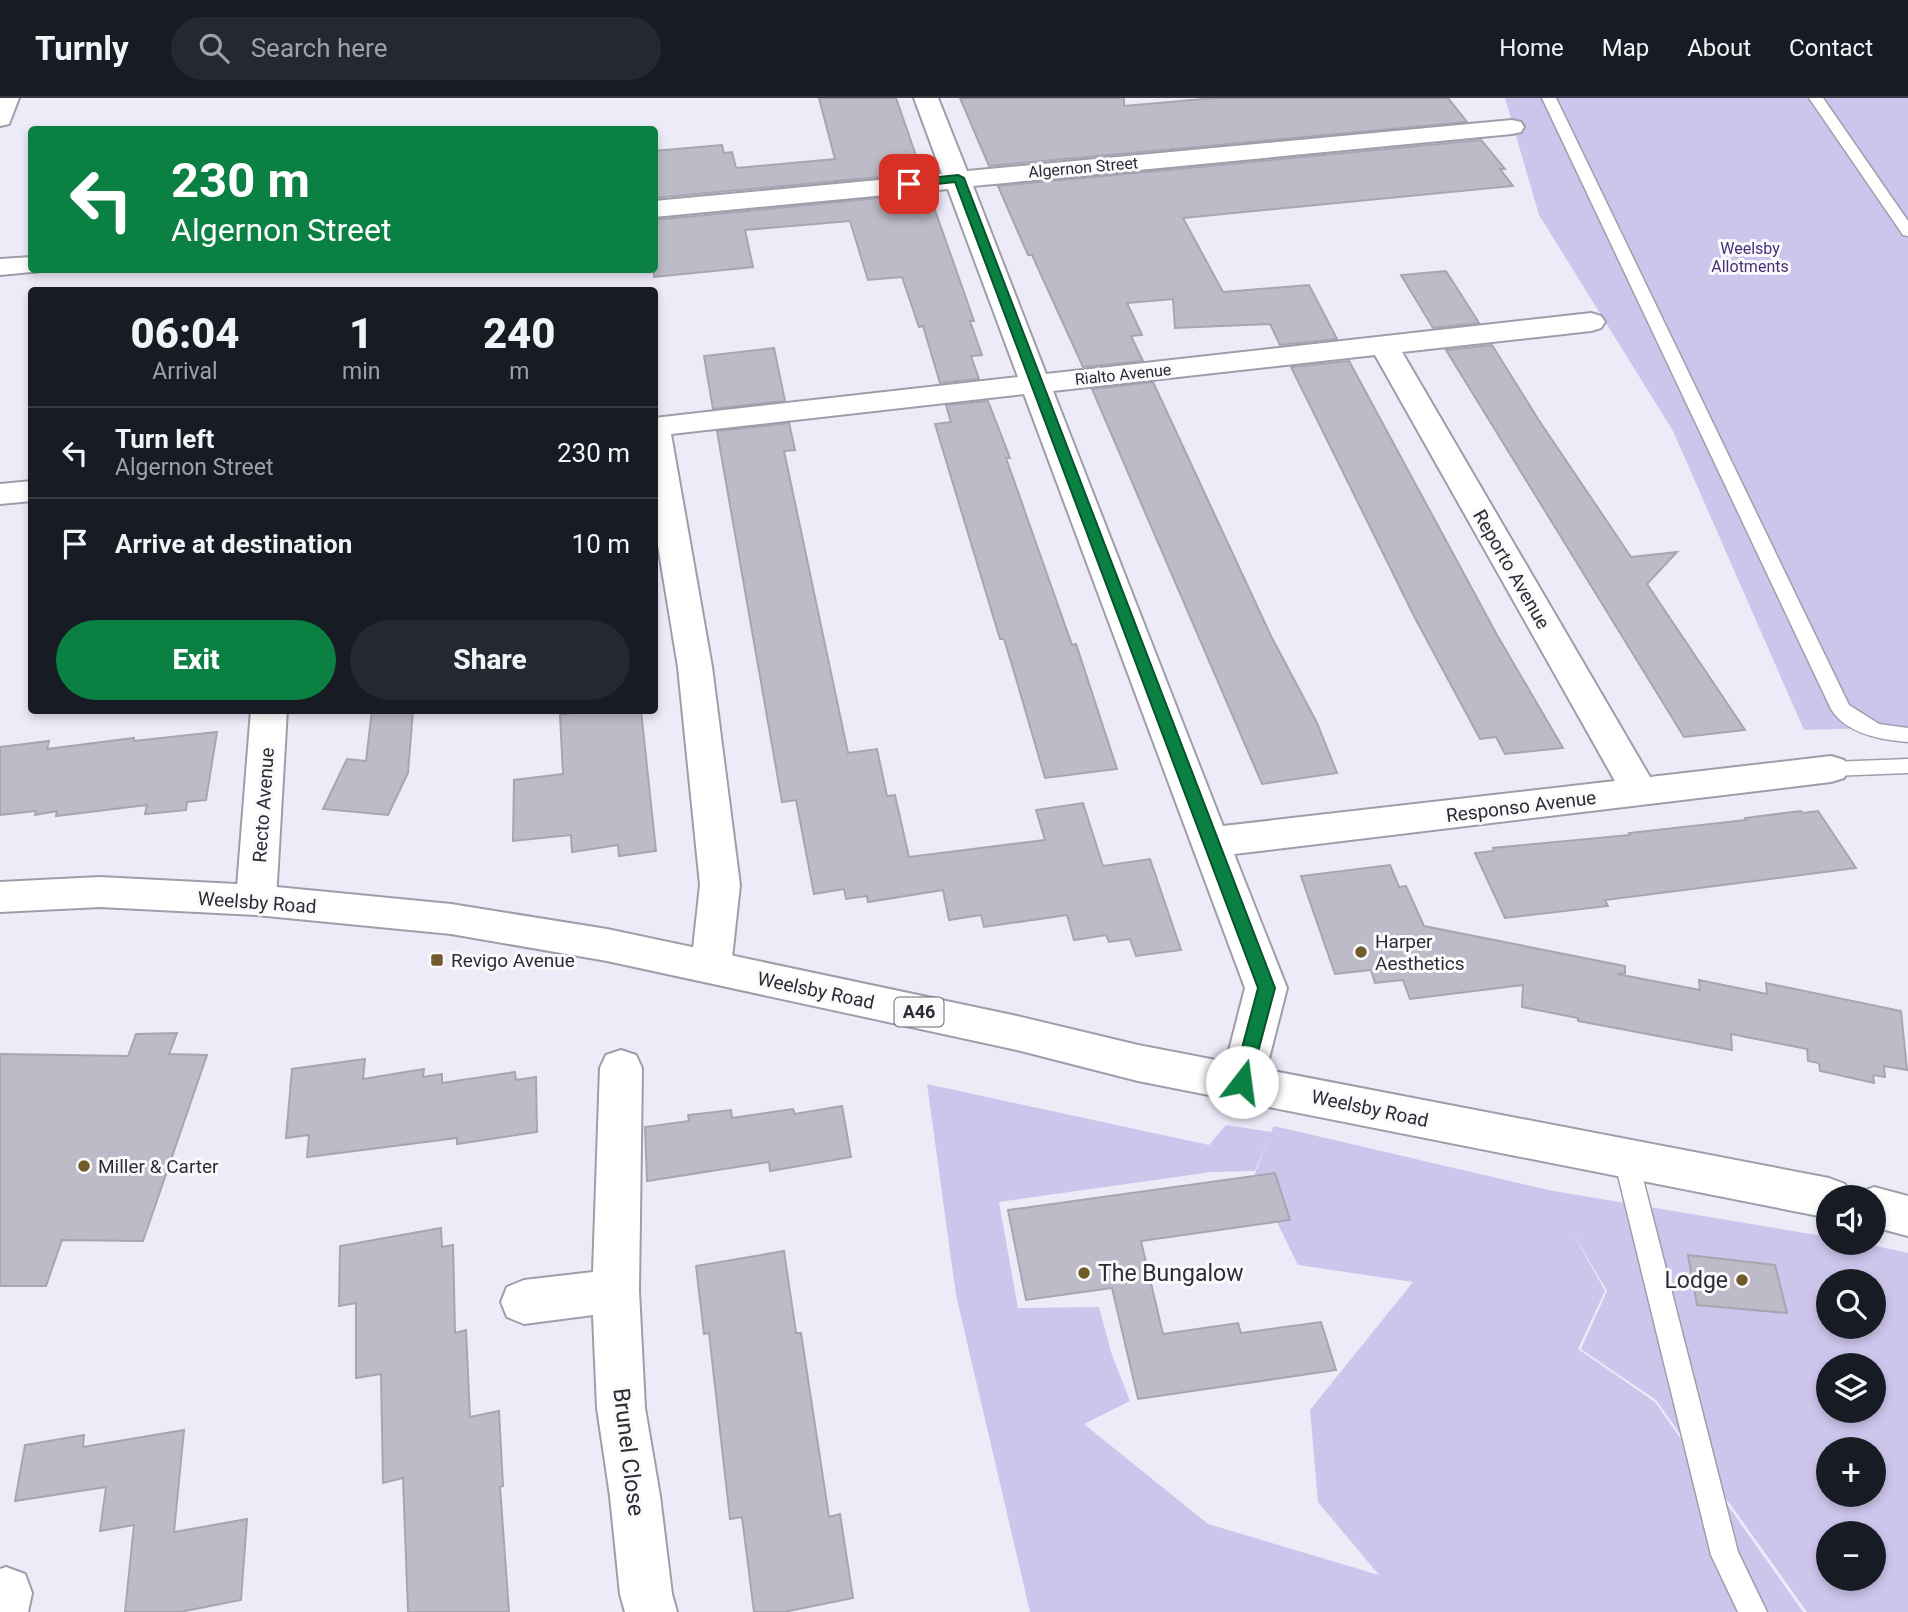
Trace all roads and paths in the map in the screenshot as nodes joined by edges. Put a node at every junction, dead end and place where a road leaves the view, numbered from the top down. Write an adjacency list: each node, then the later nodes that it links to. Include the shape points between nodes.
1 (7, 98): 5 (street)
2 (926, 98): 7 (street)
3 (1549, 98): 20 (lane, via 1840,709 1872,730)
4 (1816, 98): 9 (lane)
5 (0, 119)
6 (1512, 127): 7 (street, Algernon Street)
7 (958, 178): 8 (street, Algernon Street); 14 (street)
8 (658, 209)
9 (1908, 232)
10 (28, 265): 11 (street)
11 (0, 267)
12 (1591, 322): 13 (street, Rialto Avenue)
13 (1384, 346): 14 (street, Rialto Avenue); 23 (street, Reporto Avenue)
14 (1036, 383): 15 (street, Rialto Avenue); 24 (street)
15 (658, 427)
16 (658, 445): 27 (street, via 695,667 720,885)
17 (28, 491): 18 (street)
18 (0, 494)
19 (269, 714): 26 (street, Recto Avenue)
20 (1908, 735)
21 (1908, 766): 22 (lane)
22 (1831, 769): 23 (street, Responso Avenue)
23 (1640, 792): 24 (street, Responso Avenue)
24 (1212, 842): 29 (street, via 1266,988)
25 (0, 897): 26 (street, Weelsby Road / A46, via 100,892)
26 (256, 900): 27 (street, Weelsby Road / A46, via 451,919)
27 (711, 967): 29 (street, Weelsby Road / A46)
28 (621, 1068): 34 (street, Brunel Close)
29 (1242, 1082): 30 (street, Weelsby Road / A46)
30 (1626, 1159): 31 (street, Weelsby Road / A46); 37 (lane, via 1725,1555)
31 (1816, 1196)
32 (1886, 1210): 33 (street)
33 (1908, 1216)
34 (616, 1290): 35 (street); 36 (street, Brunel Close, via 621,1408)
35 (524, 1302)
36 (651, 1612)
37 (1753, 1612)

